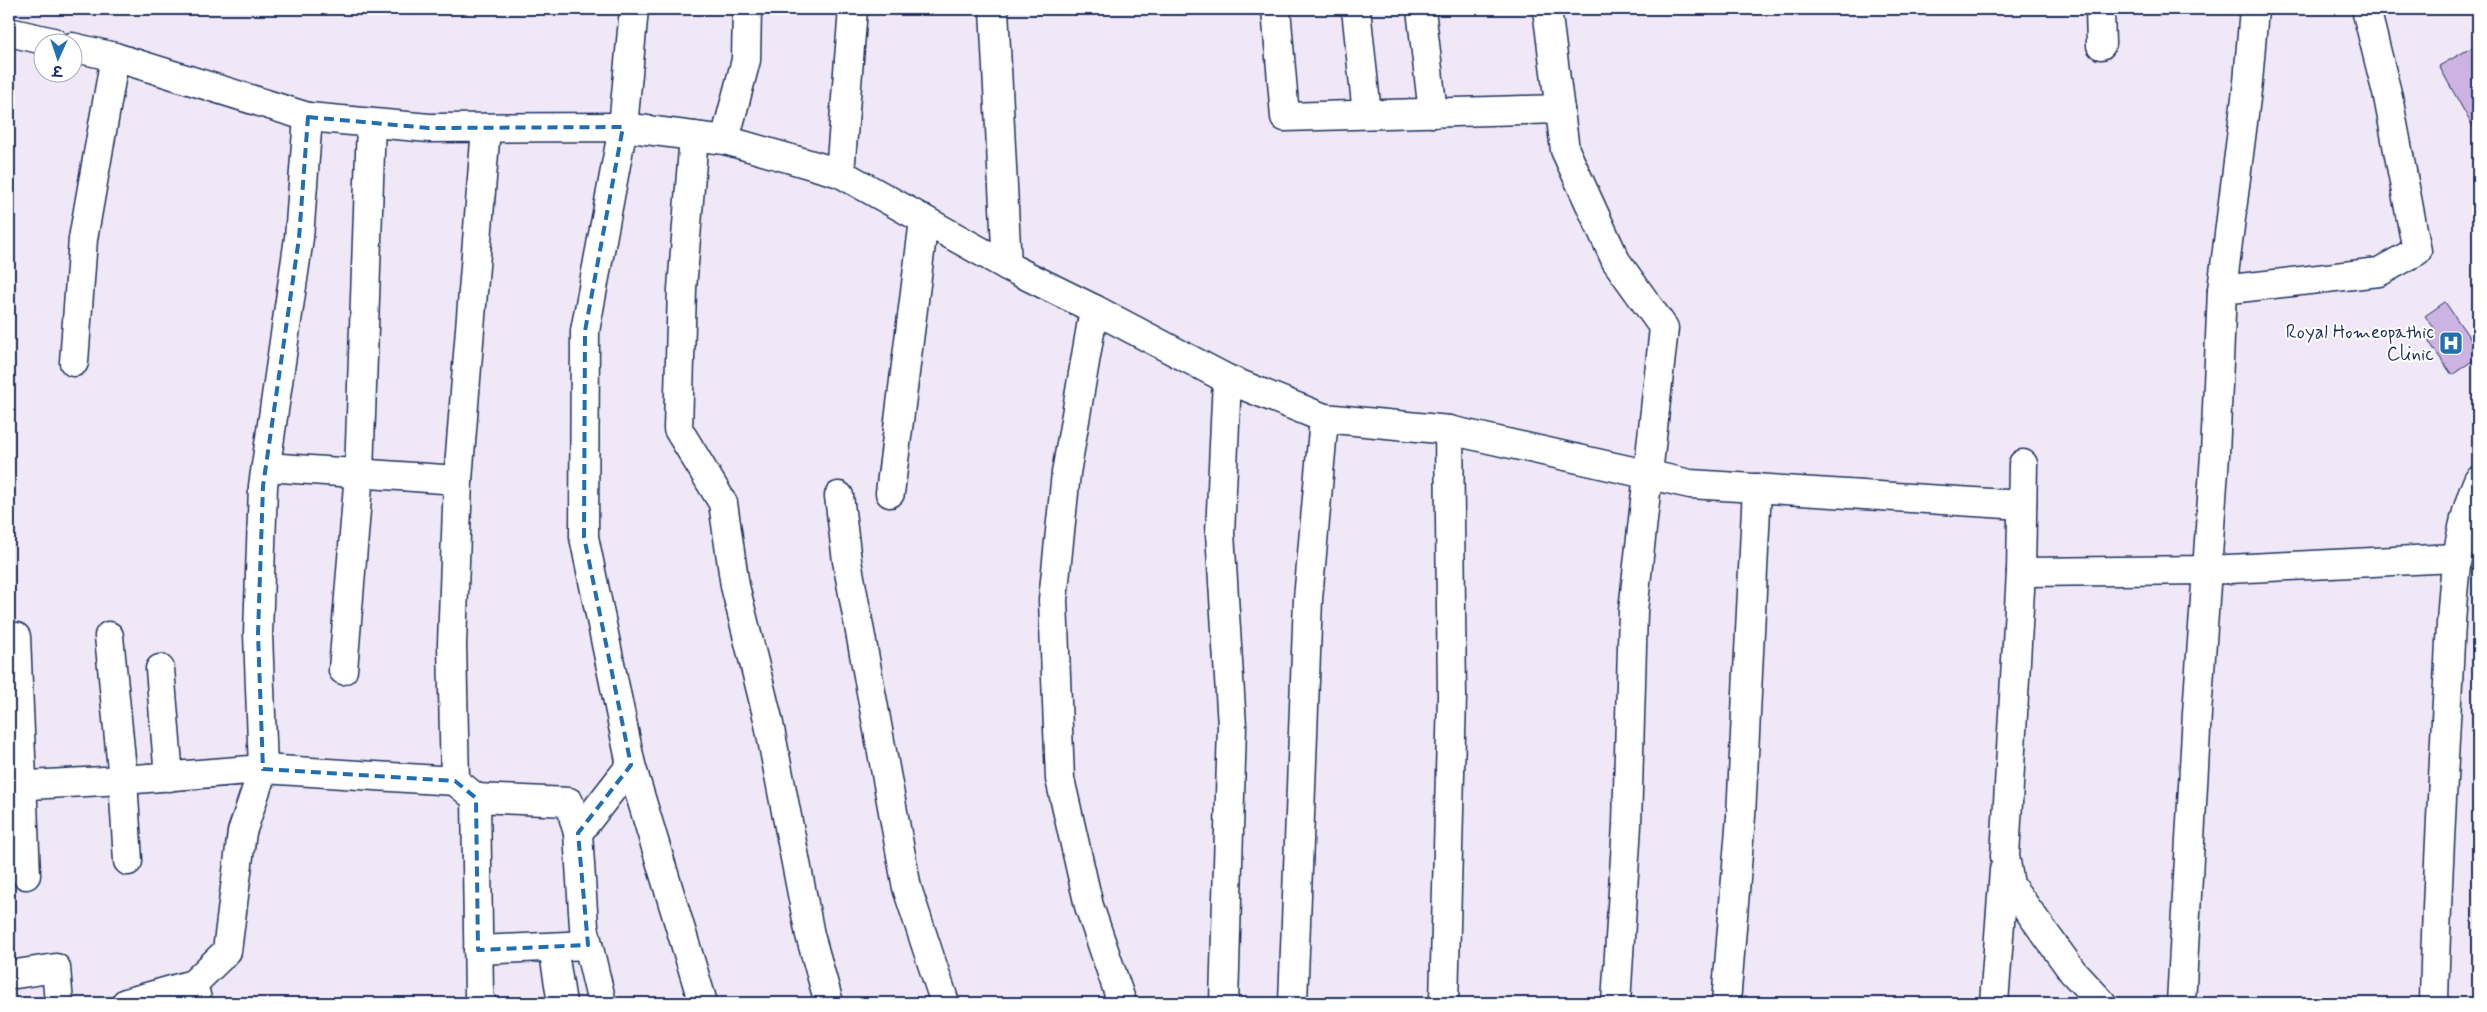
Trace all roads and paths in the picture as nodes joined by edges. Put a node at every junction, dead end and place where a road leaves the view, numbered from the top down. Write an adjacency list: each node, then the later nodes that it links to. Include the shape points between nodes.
1 (634, 9): 22 (street)
2 (747, 9): 25 (street, via 746,60)
3 (854, 9): 26 (street)
4 (994, 9): 28 (street)
5 (1276, 9): 19 (street, via 1285,116)
6 (1356, 9): 19 (street)
7 (1421, 9): 18 (street)
8 (1547, 9): 17 (street)
9 (2100, 9): 14 (street)
10 (2254, 9): 29 (street)
11 (2366, 9): 29 (street, via 2388,97 2417,251 2378,272)
12 (9, 32): 13 (street)
13 (32, 37)
14 (2101, 45)
15 (82, 49): 16 (street)
16 (115, 57): 20 (street); 31 (street, via 83,240)
17 (1560, 109): 18 (street); 38 (street, via 1565,150 1616,261 1664,328)
18 (1433, 112): 19 (street)
19 (1367, 114)
20 (308, 117): 21 (street); 36 (street, via 299,238)
21 (371, 123): 23 (street); 37 (street)
22 (622, 126): 23 (street); 24 (street); 52 (street, via 585,331 584,537)
23 (486, 128): 39 (street)
24 (694, 136): 25 (street); 74 (street, via 682,289 678,429 724,503 735,586 768,720 810,935)
25 (724, 140): 26 (street)
26 (840, 172): 27 (street)
27 (924, 220): 28 (street); 42 (street)
28 (1006, 266): 30 (street)
29 (2222, 290): 46 (street)
30 (1094, 309): 32 (street); 76 (street, via 1066,473 1052,600 1060,779 1089,906)
31 (74, 362)
32 (1227, 379): 33 (street); 77 (street, via 1220,533 1232,726)
33 (1324, 418): 34 (street); 78 (street, via 1308,598)
34 (1449, 430): 38 (street); 79 (street, via 1452,696)
35 (2023, 464): 44 (street)
36 (266, 467): 37 (street); 53 (street, via 258,634)
37 (359, 473): 39 (street); 51 (street)
38 (1646, 473): 41 (street, via 1690,484); 80 (street, via 1632,612 1627,825)
39 (458, 480): 56 (street, via 452,644)
40 (2478, 480): 45 (street)
41 (1757, 488): 44 (street); 81 (street, via 1741,816)
42 (890, 493)
43 (839, 496): 75 (street, via 847,561 907,888)
44 (2022, 506): 47 (street)
45 (2456, 558): 46 (street); 85 (street, via 2436,895)
46 (2208, 570): 47 (street); 84 (street)
47 (2021, 572): 60 (street)
48 (109, 636): 55 (street)
49 (16, 637): 57 (street)
50 (160, 670): 54 (street)
51 (343, 670)
52 (631, 765): 59 (street); 73 (street)
53 (263, 769): 54 (street); 56 (street); 67 (street, via 242,832 227,951)
54 (169, 776): 55 (street)
55 (123, 780): 57 (street); 61 (street)
56 (455, 781): 58 (street)
57 (15, 786): 62 (street)
58 (476, 798): 59 (street, via 569,802); 65 (street)
59 (578, 833): 63 (street)
60 (2005, 856): 82 (street); 83 (street, via 2010,886 2067,965)
61 (128, 861)
62 (26, 875)
63 (588, 945): 64 (street); 72 (street)
64 (553, 947): 65 (street); 71 (street)
65 (478, 950): 70 (street)
66 (9, 975): 68 (street, via 56,968)
67 (195, 994): 69 (street)
68 (59, 1003)
69 (126, 1003)
70 (482, 1003)
71 (562, 1003)
72 (602, 1003)
73 (703, 1003)
74 (828, 1003)
75 (945, 1003)
76 (1122, 1003)
77 (1224, 1003)
78 (1293, 1003)
79 (1444, 1003)
80 (1616, 1003)
81 (1726, 1003)
82 (1994, 1003)
83 (2102, 1003)
84 (2181, 1003)
85 (2434, 1003)

